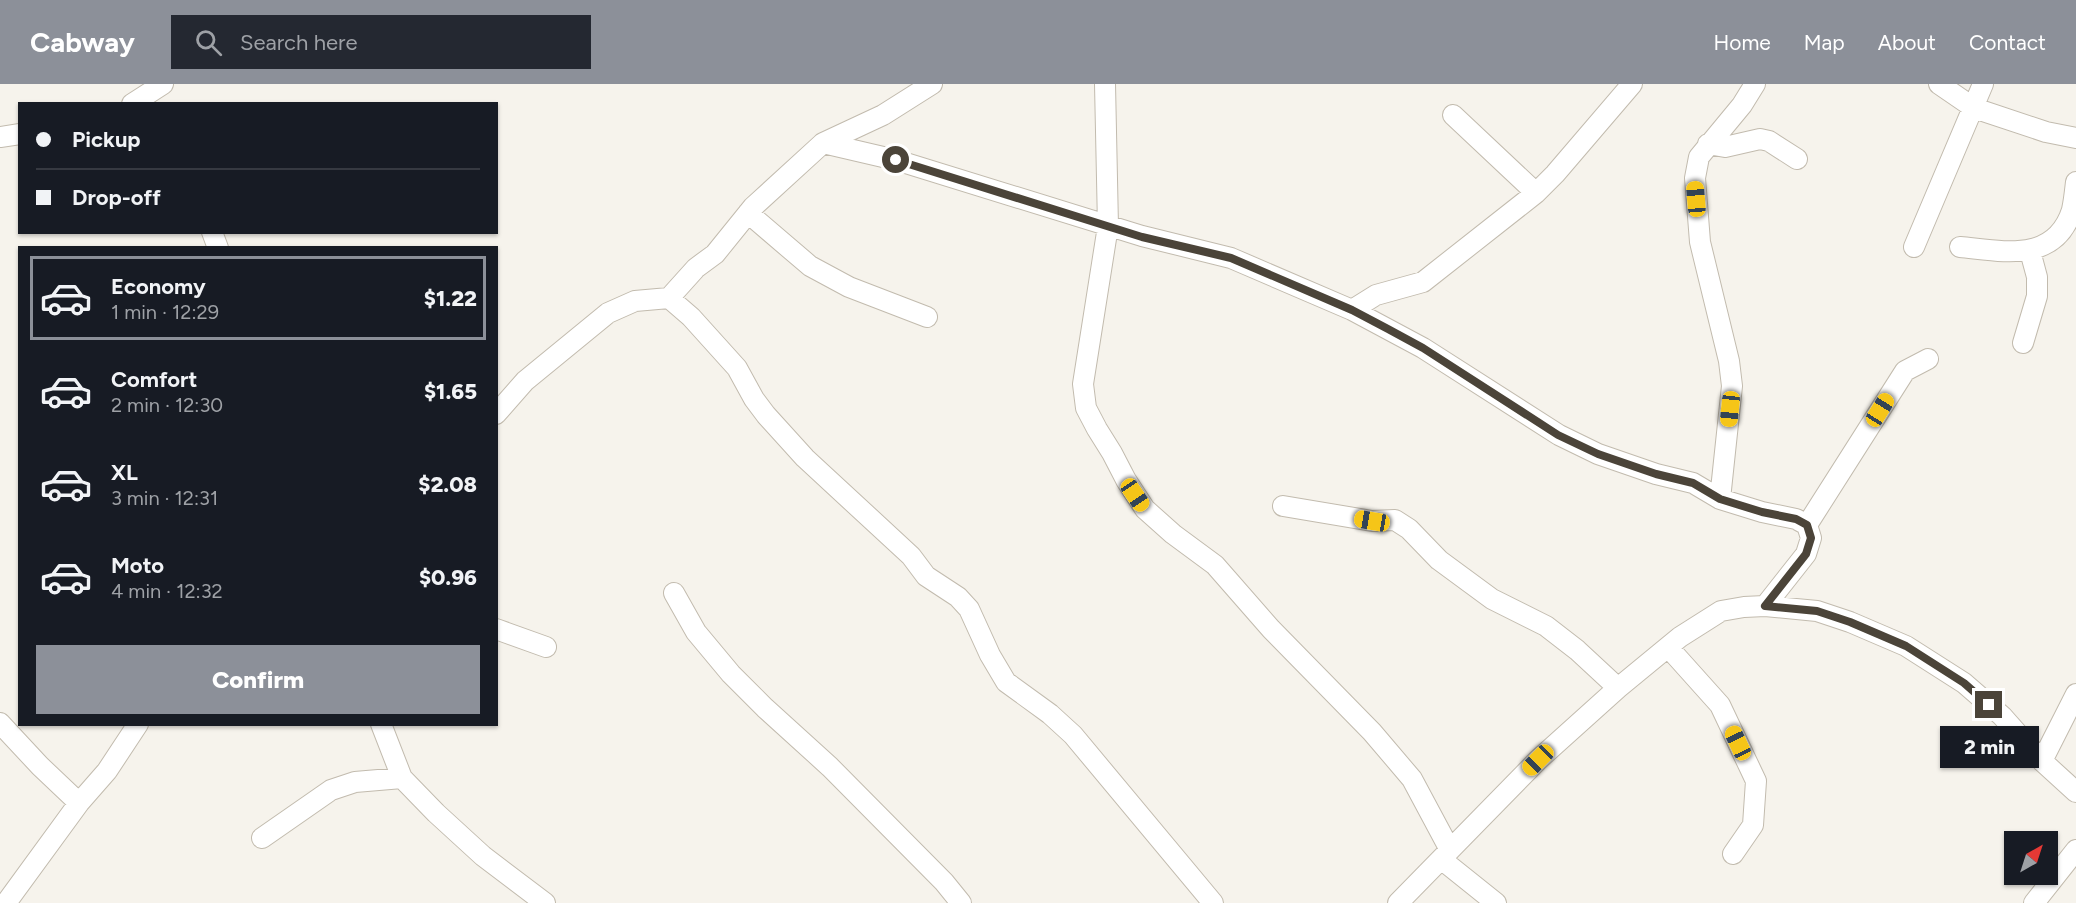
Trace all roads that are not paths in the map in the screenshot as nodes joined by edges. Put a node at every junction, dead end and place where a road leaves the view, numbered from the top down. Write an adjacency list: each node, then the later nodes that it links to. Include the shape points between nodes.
1 (163, 84): 8 (street)
2 (932, 84): 14 (street, via 883,115)
3 (1105, 84): 20 (street)
4 (1632, 84): 18 (street)
5 (1755, 84): 15 (street)
6 (1938, 84): 9 (street)
7 (1983, 84): 9 (street)
8 (135, 102)
9 (1974, 108): 13 (street); 21 (street)
10 (1453, 115): 18 (street)
11 (18, 134): 12 (street)
12 (0, 137)
13 (2076, 138)
14 (823, 144): 19 (street); 20 (street, via 896,160)
15 (1708, 144): 16 (street, via 1725,147 1760,139); 30 (street, via 1699,157 1695,178 1700,242 1732,386)
16 (1797, 159)
17 (2076, 182): 23 (street, via 2072,210 2057,235)
18 (1536, 194): 25 (street, via 1423,282 1377,295)
19 (748, 213): 24 (street, via 715,254); 26 (street, via 810,266 849,287)
20 (1108, 226): 25 (street, via 1231,258); 50 (street, via 1083,384 1086,408 1096,429 1145,509 1215,566 1412,779)
21 (1914, 247)
22 (1960, 247): 23 (street)
23 (2030, 251): 27 (street, via 2037,296)
24 (669, 297): 29 (street, via 635,301 608,313 525,381); 54 (street, via 737,368 766,415 805,458 911,556 926,576 969,609 1006,682 1073,735)
25 (1352, 310): 30 (street, via 1423,348 1558,435 1598,454 1693,483)
26 (927, 317)
27 (2023, 343)
28 (1928, 359): 32 (street, via 1905,371)
29 (498, 412)
30 (1720, 499): 32 (street)
31 (1283, 506): 38 (street, via 1372,521 1395,520 1439,560 1492,599 1546,626)
32 (1807, 525): 34 (street, via 1811,538 1806,554)
33 (674, 593): 53 (street, via 696,632 731,674 830,767)
34 (1765, 606): 37 (street, via 1721,611); 43 (street, via 1817,611 1906,646 1964,683 2002,716)
35 (498, 630): 36 (street)
36 (546, 647)
37 (1668, 647): 38 (street); 49 (street, via 1720,705 1756,781 1753,825)
38 (1618, 688): 50 (street, via 1538,760)
39 (2076, 694): 43 (street)
40 (0, 723): 46 (street)
41 (137, 726): 46 (street)
42 (382, 726): 44 (street)
43 (2042, 761): 45 (street)
44 (402, 778): 47 (street, via 355,782 331,790); 52 (street, via 483,856)
45 (2076, 792)
46 (80, 803): 51 (street)
47 (262, 838)
48 (2076, 850): 57 (street)
49 (1732, 854)
50 (1446, 855): 55 (street); 56 (street)
51 (7, 902)
52 (545, 903)
53 (961, 903)
54 (1213, 903)
55 (1398, 903)
56 (1496, 903)
57 (2034, 903)

